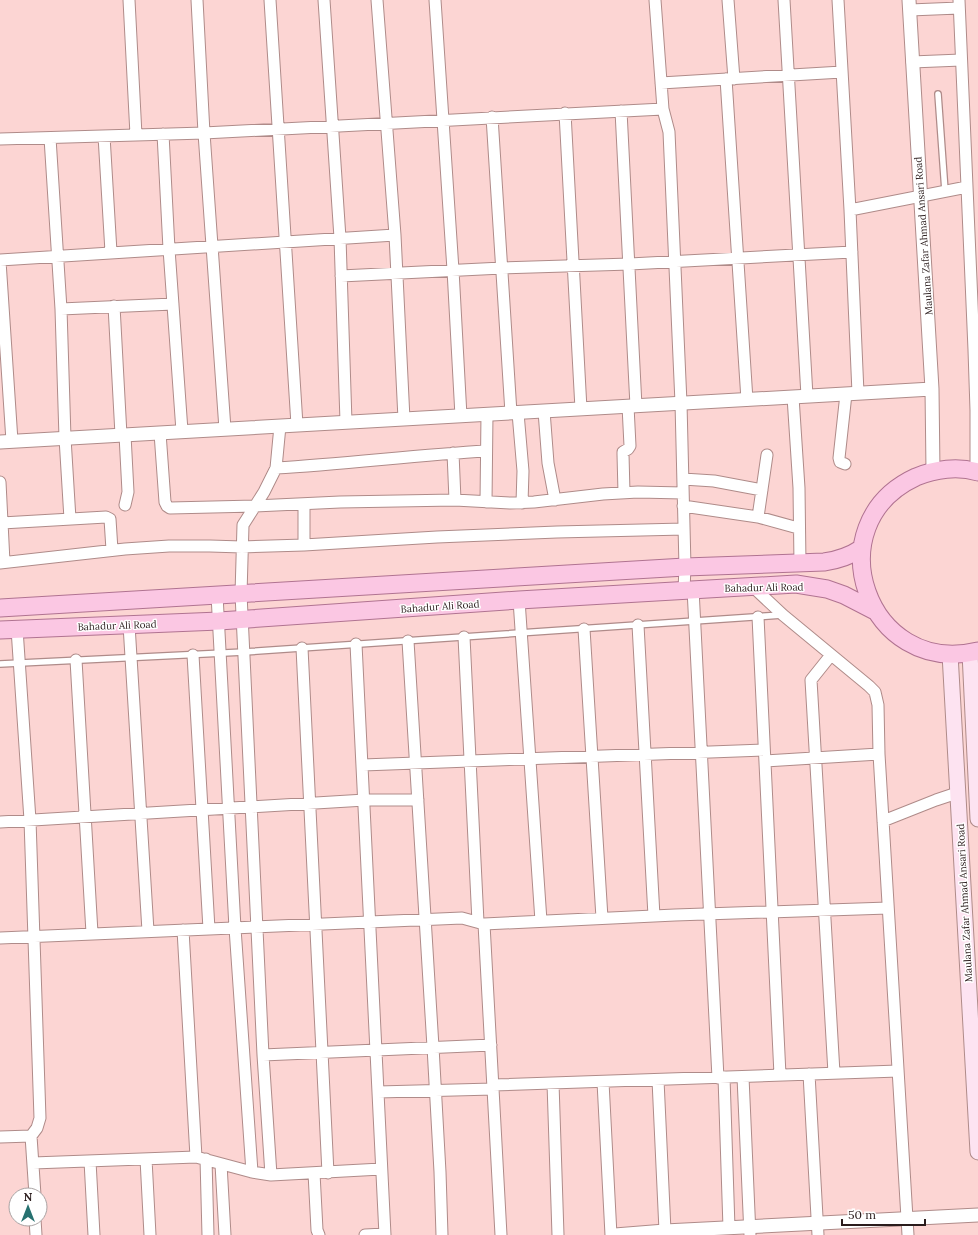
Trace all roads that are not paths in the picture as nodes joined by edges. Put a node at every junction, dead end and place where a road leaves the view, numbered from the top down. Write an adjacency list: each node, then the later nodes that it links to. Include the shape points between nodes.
1 (129, 0): 30 (street)
2 (197, 0): 28 (street)
3 (270, 0): 27 (street)
4 (324, 0): 26 (street)
5 (377, 0): 25 (street)
6 (435, 0): 24 (street)
7 (655, 0): 18 (street)
8 (728, 0): 17 (street)
9 (784, 0): 16 (street)
10 (838, 0): 15 (street)
11 (959, 4): 12 (street); 13 (street)
12 (909, 5): 14 (street, Maulana Zafar Ahmad Ansari Road)
13 (961, 60): 14 (street); 34 (street)
14 (912, 62): 36 (street, Maulana Zafar Ahmad Ansari Road)
15 (842, 72): 16 (street); 37 (street)
16 (788, 76): 17 (street); 45 (street)
17 (730, 79): 18 (street); 47 (street)
18 (661, 83): 20 (street)
19 (938, 94): 35 (lane)
20 (663, 108): 21 (street); 49 (street, via 669,132)
21 (621, 111): 22 (street); 50 (street)
22 (565, 113): 23 (street); 51 (street)
23 (492, 117): 24 (street); 52 (street)
24 (444, 120): 25 (street); 53 (street)
25 (386, 123): 26 (street); 38 (street)
26 (333, 126): 27 (street); 39 (street)
27 (278, 129): 28 (street); 40 (street)
28 (204, 133): 29 (street); 41 (street)
29 (163, 134): 30 (street); 42 (street)
30 (136, 135): 31 (street)
31 (104, 136): 32 (street); 43 (street)
32 (50, 138): 33 (street); 46 (street)
33 (0, 139)
34 (967, 187): 35 (street); 59 (street)
35 (945, 191): 36 (street)
36 (921, 196): 37 (street); 60 (street, Maulana Zafar Ahmad Ansari Road)
37 (850, 210): 44 (street)
38 (395, 235): 39 (street); 54 (street)
39 (340, 238): 40 (street); 55 (street)
40 (285, 241): 41 (street); 76 (street)
41 (212, 246): 42 (street); 78 (street)
42 (169, 248): 43 (street); 56 (street)
43 (111, 252): 46 (street)
44 (852, 252): 45 (street); 61 (street)
45 (798, 255): 47 (street); 62 (street)
46 (58, 256): 48 (street); 58 (street)
47 (738, 258): 49 (street); 64 (street)
48 (0, 261): 65 (street)
49 (674, 261): 50 (street); 66 (street)
50 (630, 264): 51 (street); 67 (street)
51 (573, 266): 52 (street); 68 (street)
52 (502, 268): 53 (street); 71 (street)
53 (453, 270): 54 (street); 73 (street)
54 (397, 273): 55 (street); 74 (street)
55 (341, 276): 75 (street)
56 (173, 304): 57 (street); 79 (street)
57 (114, 306): 58 (street); 81 (street)
58 (61, 309): 82 (street)
59 (976, 350): 69 (street)
60 (932, 389): 61 (street); 89 (street, Maulana Zafar Ahmad Ansari Road)
61 (852, 394): 62 (street); 87 (street, via 839,458 840,462)
62 (806, 396): 63 (street)
63 (793, 397): 64 (street); 107 (street, via 799,488)
64 (747, 400): 66 (street)
65 (5, 402): 83 (street)
66 (681, 403): 67 (street); 91 (street)
67 (632, 406): 68 (street); 94 (street, via 630,446 623,452)
68 (581, 409): 70 (street)
69 (977, 410): 90 (street)
70 (544, 411): 71 (street); 97 (street, via 548,463)
71 (515, 413): 72 (street); 99 (street, via 523,471)
72 (487, 414): 73 (street); 84 (street)
73 (461, 416): 74 (street)
74 (404, 419): 75 (street)
75 (346, 422): 76 (street)
76 (297, 425): 77 (street)
77 (280, 426): 78 (street); 88 (street)
78 (225, 429): 79 (street)
79 (182, 431): 80 (street)
80 (160, 433): 81 (street); 102 (street, via 167,506)
81 (123, 435): 82 (street); 101 (street, via 128,492)
82 (65, 438): 83 (street); 105 (street)
83 (6, 441)
84 (486, 451): 85 (street); 98 (street)
85 (453, 453): 88 (street); 96 (street)
86 (766, 455): 93 (street)
87 (845, 464)
88 (276, 468): 102 (street)
89 (934, 471): 90 (main road, via 962,469); 111 (main road, via 910,480 890,494 869,525)
90 (977, 472)
91 (682, 479): 93 (street, via 714,481); 95 (street)
92 (0, 482): 106 (street)
93 (762, 490): 104 (street)
94 (624, 493): 95 (street); 97 (street)
95 (683, 493): 103 (street)
96 (455, 500): 98 (street); 100 (street)
97 (555, 500): 99 (street)
98 (486, 502): 99 (street)
99 (522, 503)
100 (304, 504): 102 (street); 109 (street)
101 (125, 505)
102 (255, 506): 110 (street, via 242,525)
103 (683, 506): 104 (street); 108 (street)
104 (758, 517): 107 (street)
105 (70, 519): 106 (street); 112 (street, via 108,517)
106 (2, 523): 113 (street)
107 (798, 528): 114 (street)
108 (684, 529): 109 (street); 115 (street)
109 (304, 545): 110 (street)
110 (242, 547): 112 (street, via 169,546); 118 (street)
111 (862, 548): 114 (main road, via 838,560); 122 (main road, via 863,581)
112 (112, 550): 113 (street)
113 (2, 563)
114 (800, 564): 115 (main road)
115 (685, 567): 117 (street); 118 (main road)
116 (752, 586): 117 (main road, Bahadur Ali Road); 122 (main road, Bahadur Ali Road, via 816,586 844,595); 123 (street)
117 (689, 590): 120 (main road, Bahadur Ali Road); 127 (street)
118 (240, 594): 119 (main road); 125 (street)
119 (217, 595): 121 (main road); 126 (street)
120 (519, 600): 125 (main road, Bahadur Ali Road); 133 (street)
121 (0, 608)
122 (875, 611): 142 (main road, via 892,630 913,645)
123 (783, 615): 124 (lane); 143 (street)
124 (758, 616): 127 (lane); 151 (street)
125 (242, 619): 126 (main road, Bahadur Ali Road); 138 (street)
126 (218, 621): 128 (main road, Bahadur Ali Road); 140 (street)
127 (695, 621): 129 (lane); 148 (street)
128 (129, 625): 130 (main road, Bahadur Ali Road); 144 (street)
129 (638, 625): 131 (lane); 149 (street)
130 (17, 629): 132 (main road, Bahadur Ali Road); 146 (street)
131 (584, 629): 133 (lane); 152 (street)
132 (0, 630)
133 (521, 633): 134 (lane); 154 (street)
134 (464, 637): 135 (lane); 155 (street)
135 (408, 641): 136 (lane); 156 (street)
136 (356, 644): 137 (lane); 157 (street)
137 (302, 648): 138 (lane); 161 (street)
138 (244, 652): 140 (lane); 162 (street)
139 (974, 652): 142 (main road); 167 (main road, Maulana Zafar Ahmad Ansari Road)
140 (220, 653): 141 (lane); 163 (street)
141 (193, 654): 144 (lane); 164 (street)
142 (950, 654): 158 (main road, Maulana Zafar Ahmad Ansari Road)
143 (831, 656): 150 (street, via 875,692 878,705); 153 (street, via 810,680)
144 (132, 658): 145 (lane); 165 (street)
145 (76, 660): 146 (lane); 166 (street)
146 (19, 663): 147 (lane); 168 (street)
147 (0, 664)
148 (702, 752): 149 (street); 151 (street); 174 (street)
149 (645, 754): 152 (street); 175 (street)
150 (879, 754): 153 (street); 170 (street)
151 (765, 755): 153 (street); 173 (street)
152 (592, 756): 154 (street); 176 (street)
153 (816, 758): 172 (street)
154 (529, 759): 155 (street); 178 (street)
155 (470, 761): 156 (street); 180 (street)
156 (416, 763): 157 (street); 160 (street)
157 (363, 765): 159 (street)
158 (957, 793): 170 (street); 209 (main road, Maulana Zafar Ahmad Ansari Road)
159 (365, 800): 160 (street); 161 (street); 179 (street)
160 (418, 800): 177 (street)
161 (309, 803): 162 (street); 181 (street)
162 (251, 807): 163 (street); 182 (street)
163 (228, 808): 164 (street); 183 (street)
164 (202, 810): 165 (street); 184 (street)
165 (141, 813): 166 (street); 186 (street)
166 (85, 817): 168 (street); 187 (street)
167 (978, 819)
168 (30, 820): 169 (street); 188 (street)
169 (0, 822)
170 (883, 822): 171 (street)
171 (888, 908): 172 (street); 195 (street)
172 (825, 910): 173 (street); 196 (street)
173 (773, 912): 174 (street); 198 (street)
174 (710, 913): 175 (street); 200 (street)
175 (654, 916): 176 (street)
176 (602, 918): 178 (street)
177 (426, 920): 179 (street); 180 (street, via 462,918); 191 (street)
178 (541, 921): 180 (street)
179 (370, 922): 181 (street); 192 (street)
180 (481, 923): 190 (street)
181 (315, 925): 182 (street); 193 (street)
182 (257, 927): 183 (street); 194 (street)
183 (235, 928): 184 (street); 216 (street)
184 (209, 929): 185 (street)
185 (182, 930): 186 (street); 210 (street)
186 (148, 931): 187 (street)
187 (92, 933): 188 (street)
188 (33, 935): 189 (street); 207 (street, via 40,1118)
189 (0, 938)
190 (491, 1045): 191 (street); 204 (street)
191 (434, 1047): 192 (street); 205 (street)
192 (376, 1050): 193 (street); 206 (street)
193 (322, 1052): 194 (street); 218 (street)
194 (263, 1055): 219 (street)
195 (898, 1071): 196 (street); 222 (street)
196 (834, 1073): 197 (street)
197 (809, 1074): 198 (street); 224 (street)
198 (780, 1075): 199 (street)
199 (743, 1077): 200 (street); 226 (street)
200 (720, 1078): 201 (street); 223 (street)
201 (658, 1080): 202 (street); 225 (street)
202 (603, 1082): 203 (street); 237 (street)
203 (553, 1083): 204 (street); 236 (street)
204 (493, 1087): 205 (street); 235 (street)
205 (436, 1090): 206 (street); 234 (street)
206 (378, 1092): 215 (street)
207 (31, 1136): 208 (street); 213 (street)
208 (0, 1137)
209 (978, 1152)
210 (201, 1158): 211 (street); 214 (street); 229 (street)
211 (146, 1159): 212 (street); 228 (street)
212 (90, 1161): 213 (street); 227 (street)
213 (33, 1164): 220 (street)
214 (221, 1164): 216 (street); 230 (street)
215 (381, 1169): 218 (street); 233 (street)
216 (252, 1172): 219 (street)
217 (314, 1173): 218 (street); 219 (street); 231 (street)
218 (328, 1173)
219 (270, 1175)
220 (34, 1187)
221 (978, 1215): 222 (street)
222 (906, 1218): 224 (street); 239 (street)
223 (729, 1228): 225 (street); 226 (street)
224 (818, 1229): 226 (street)
225 (665, 1231): 238 (street)
226 (750, 1231)
227 (94, 1235)
228 (150, 1235)
229 (208, 1235)
230 (225, 1235)
231 (319, 1235)
232 (365, 1235): 233 (street)
233 (385, 1235)
234 (442, 1235)
235 (501, 1235)
236 (558, 1235)
237 (611, 1235)
238 (615, 1235)
239 (908, 1235)

